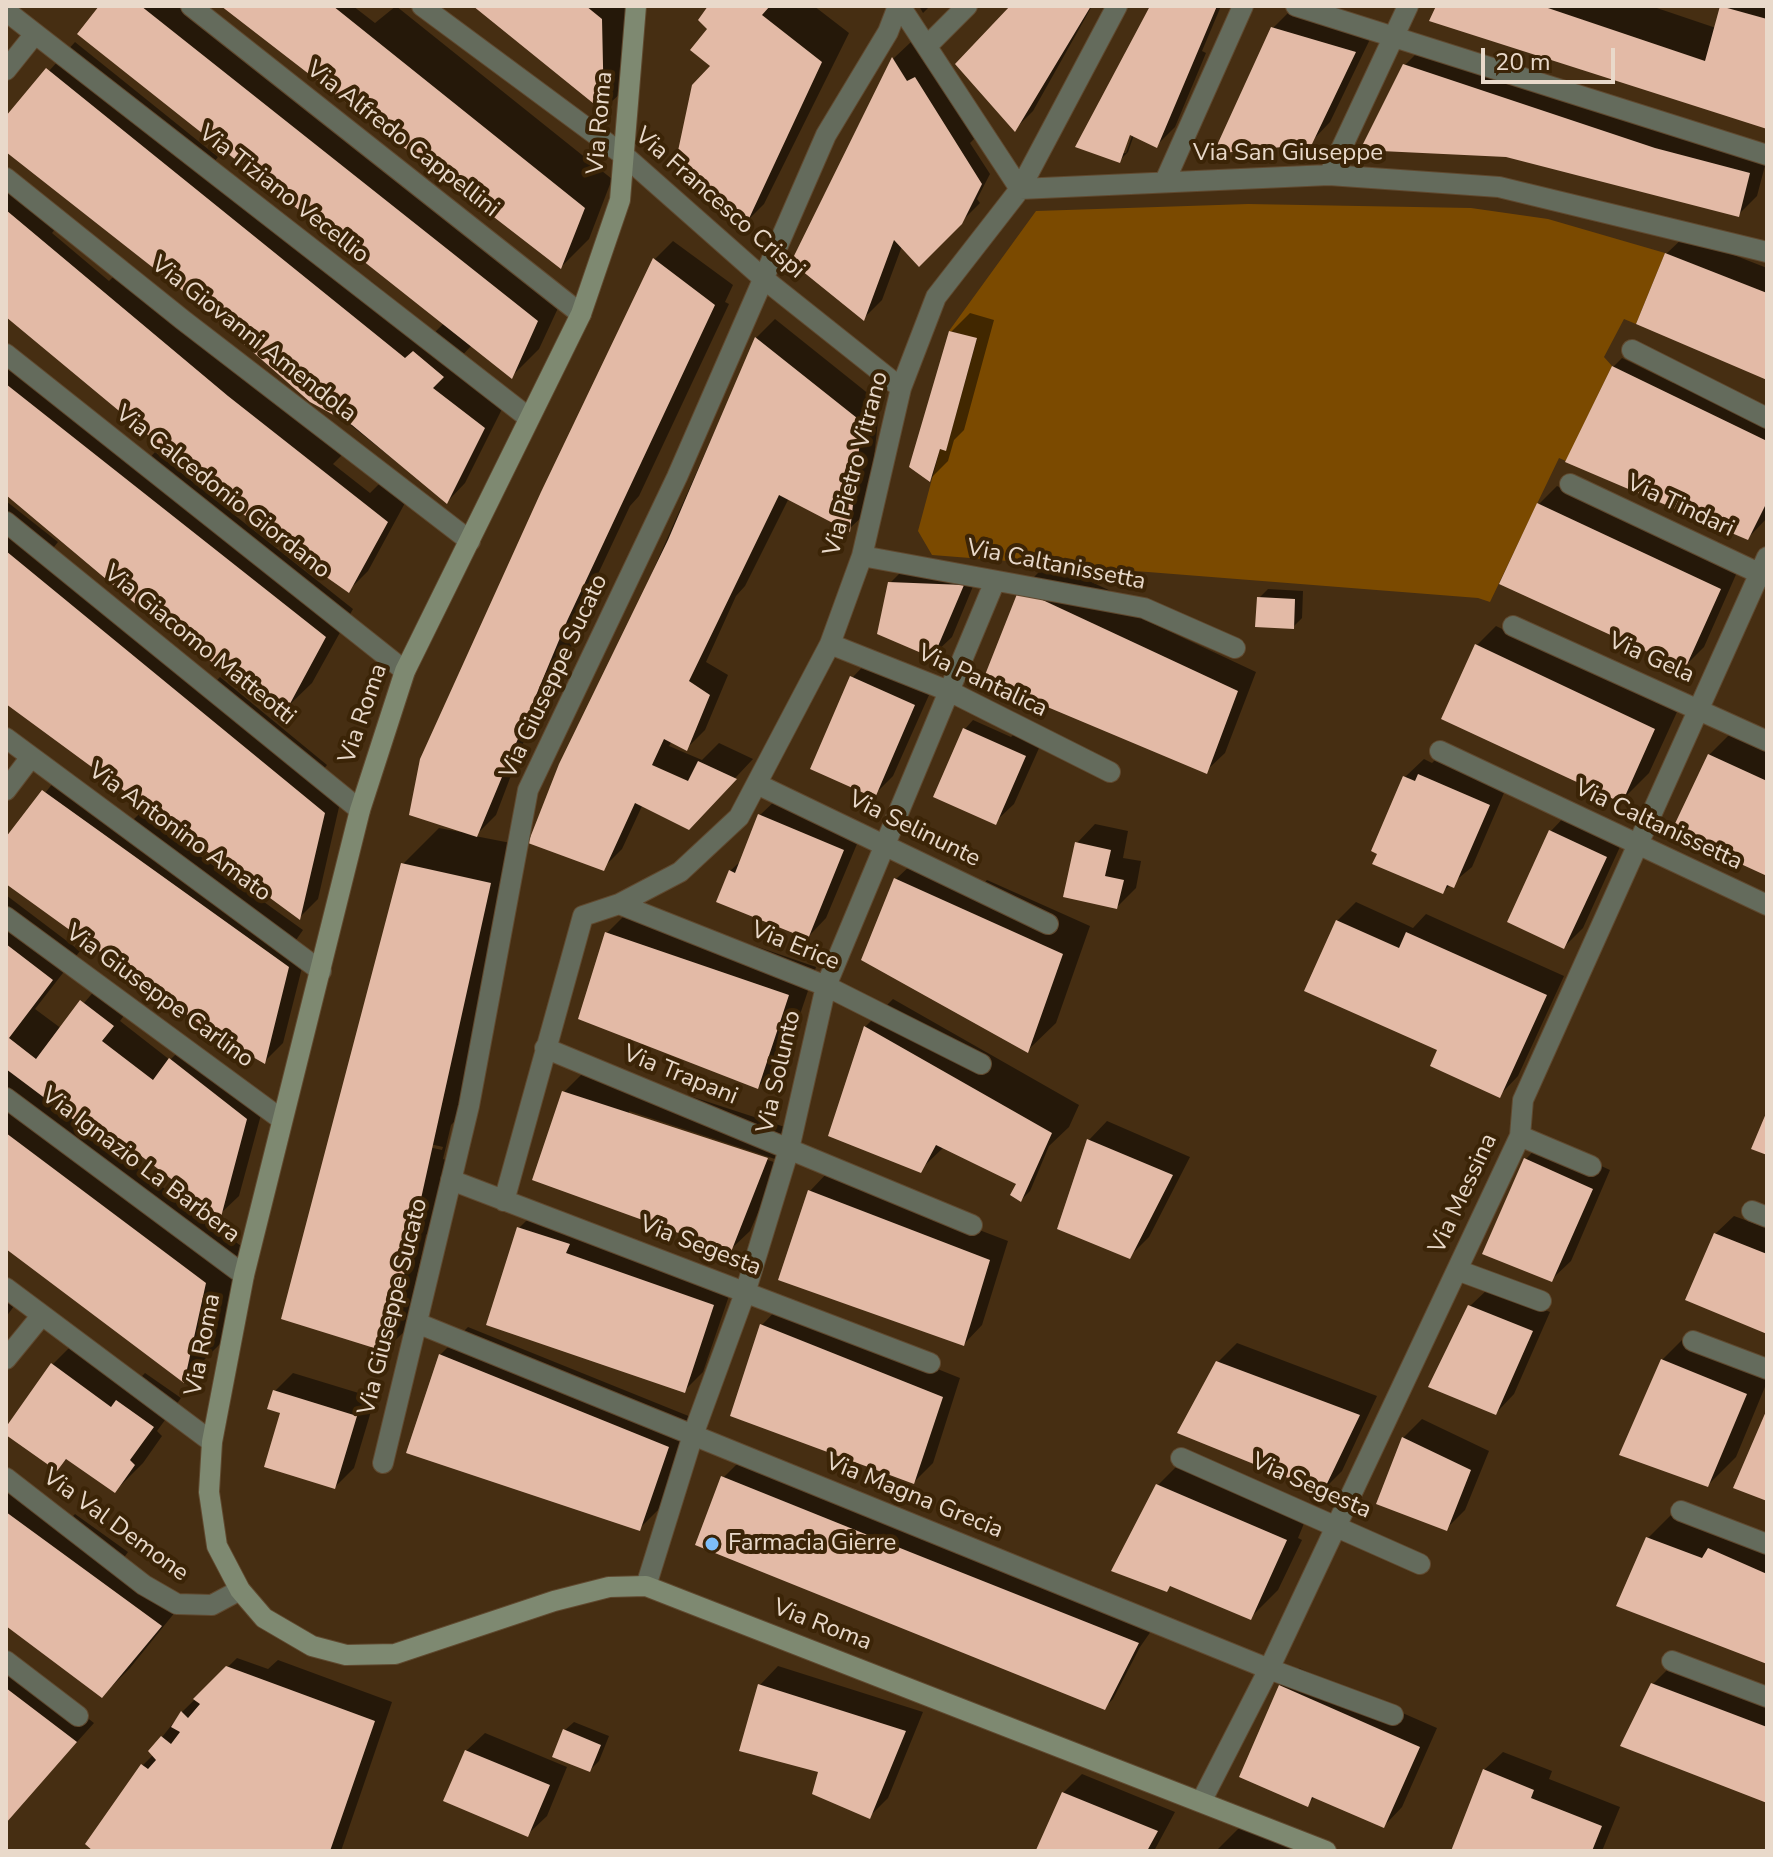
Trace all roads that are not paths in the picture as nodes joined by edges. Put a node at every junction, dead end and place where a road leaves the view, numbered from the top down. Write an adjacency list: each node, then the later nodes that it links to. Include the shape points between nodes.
1 (191, 6): 23 (street, Via Alfredo Cappellini)
2 (422, 6): 16 (street, Via Francesco Crispi)
3 (636, 6): 16 (street, Via Roma)
4 (899, 6): 13 (street); 22 (street, Via Giuseppe Sucato, via 826,135)
5 (967, 6): 13 (street)
6 (1117, 6): 20 (street, Via Pietro Vitrano)
7 (1243, 6): 19 (street)
8 (1296, 6): 12 (street)
9 (1408, 6): 12 (street)
10 (6, 11): 11 (street, Via Tiziano Vecellio)
11 (34, 35): 14 (street); 27 (street, Via Tiziano Vecellio)
12 (1391, 37): 15 (street); 17 (street)
13 (927, 46): 20 (street)
14 (6, 70)
15 (1767, 155)
16 (626, 157): 22 (street, Via Francesco Crispi); 23 (street, Via Roma, via 620,200)
17 (1329, 175): 19 (street, Via San Giuseppe); 21 (street, Via San Giuseppe, via 1499,187)
18 (6, 178): 31 (street, Via Giovanni Amendola)
19 (1165, 181): 20 (street, Via San Giuseppe)
20 (1020, 189): 26 (street, Via Pietro Vitrano, via 936,297)
21 (1767, 251)
22 (764, 279): 26 (street, Via Francesco Crispi); 64 (street, Via Giuseppe Sucato, via 677,477 528,790)
23 (581, 314): 27 (street, Via Roma)
24 (1632, 350): 28 (street)
25 (6, 354): 38 (street, Via Calcedonio Giordano)
26 (901, 388): 32 (street, Via Pietro Vitrano)
27 (529, 418): 31 (street, Via Roma)
28 (1767, 418)
29 (1570, 484): 33 (street, Via Tindari)
30 (6, 522): 48 (street, Via Giacomo Matteotti)
31 (470, 541): 38 (street, Via Roma)
32 (862, 556): 34 (street, Via Caltanissetta); 36 (street, Via Pietro Vitrano)
33 (1764, 569): 40 (street, Via Messina)
34 (995, 581): 37 (street, Via Caltanissetta, via 1144,608); 39 (street, Via Solunto)
35 (1513, 626): 40 (street, Via Gela)
36 (830, 644): 39 (street, Via Pantalica); 46 (street, Via Pietro Vitrano)
37 (1235, 648)
38 (405, 671): 48 (street, Via Roma)
39 (951, 692): 45 (street, Via Pantalica); 49 (street, Via Solunto)
40 (1699, 708): 42 (street, Via Gela); 50 (street, Via Messina)
41 (6, 738): 44 (street, Via Antonino Amato)
42 (1767, 741)
43 (1440, 751): 50 (street, Via Caltanissetta)
44 (31, 757): 47 (street); 55 (street, Via Antonino Amato)
45 (1110, 772)
46 (757, 784): 49 (street, Via Selinunte); 51 (street, Via Pietro Vitrano, via 739,817 680,872)
47 (6, 790)
48 (360, 810): 55 (street, Via Roma)
49 (886, 844): 54 (street, Via Selinunte); 56 (street, Via Solunto)
50 (1637, 846): 52 (street, Via Caltanissetta); 61 (street, Via Messina, via 1523,1100)
51 (619, 904): 56 (street, Via Erice); 57 (street, via 583,916)
52 (1767, 905)
53 (6, 917): 60 (street, Via Giuseppe Carlino)
54 (1048, 924)
55 (321, 971): 60 (street, Via Roma)
56 (826, 986): 58 (street, Via Erice); 62 (street, Via Solunto)
57 (545, 1048): 62 (street, Via Trapani); 65 (street)
58 (981, 1064)
59 (6, 1098): 68 (street, Via Ignazio La Barbera)
60 (281, 1119): 68 (street, Via Roma)
61 (1520, 1136): 63 (street); 67 (street, Via Messina)
62 (789, 1149): 66 (street, Via Trapani); 70 (street, Via Solunto)
63 (1591, 1166)
64 (451, 1180): 65 (street, Via Segesta); 73 (street, Via Giuseppe Sucato)
65 (504, 1201): 70 (street, Via Segesta)
66 (972, 1225)
67 (1457, 1270): 71 (street); 84 (street, Via Messina)
68 (244, 1275): 79 (street, Via Roma)
69 (6, 1288): 72 (street)
70 (745, 1293): 76 (street, Via Segesta); 78 (street, Via Solunto)
71 (1541, 1301)
72 (42, 1315): 75 (street); 79 (street)
73 (417, 1323): 78 (street, Via Magna Grecia); 81 (street, Via Giuseppe Sucato)
74 (1693, 1341): 77 (street)
75 (6, 1359)
76 (930, 1363)
77 (1767, 1369)
78 (693, 1435): 87 (street, Via Solunto); 91 (street, Via Magna Grecia)
79 (212, 1442): 88 (street, Via Roma, via 210,1517 217,1546)
80 (1181, 1458): 84 (street, Via Segesta)
81 (383, 1463)
82 (6, 1478): 88 (street, Via Val Demone, via 144,1585 177,1604 212,1605)
83 (1681, 1511): 85 (street)
84 (1336, 1527): 86 (street, Via Segesta); 91 (street, Via Messina)
85 (1767, 1544)
86 (1420, 1564)
87 (646, 1586): 88 (street, Via Roma, via 609,1587 554,1601 395,1654 346,1655 312,1646 264,1618); 95 (street, Via Roma)
88 (240, 1590)
89 (6, 1661): 94 (street)
90 (1672, 1661): 92 (street)
91 (1269, 1669): 93 (street, Via Magna Grecia); 95 (street, Via Messina)
92 (1767, 1697)
93 (1393, 1715)
94 (78, 1716)
95 (1202, 1800): 96 (street, Via Roma)
96 (1326, 1851)

